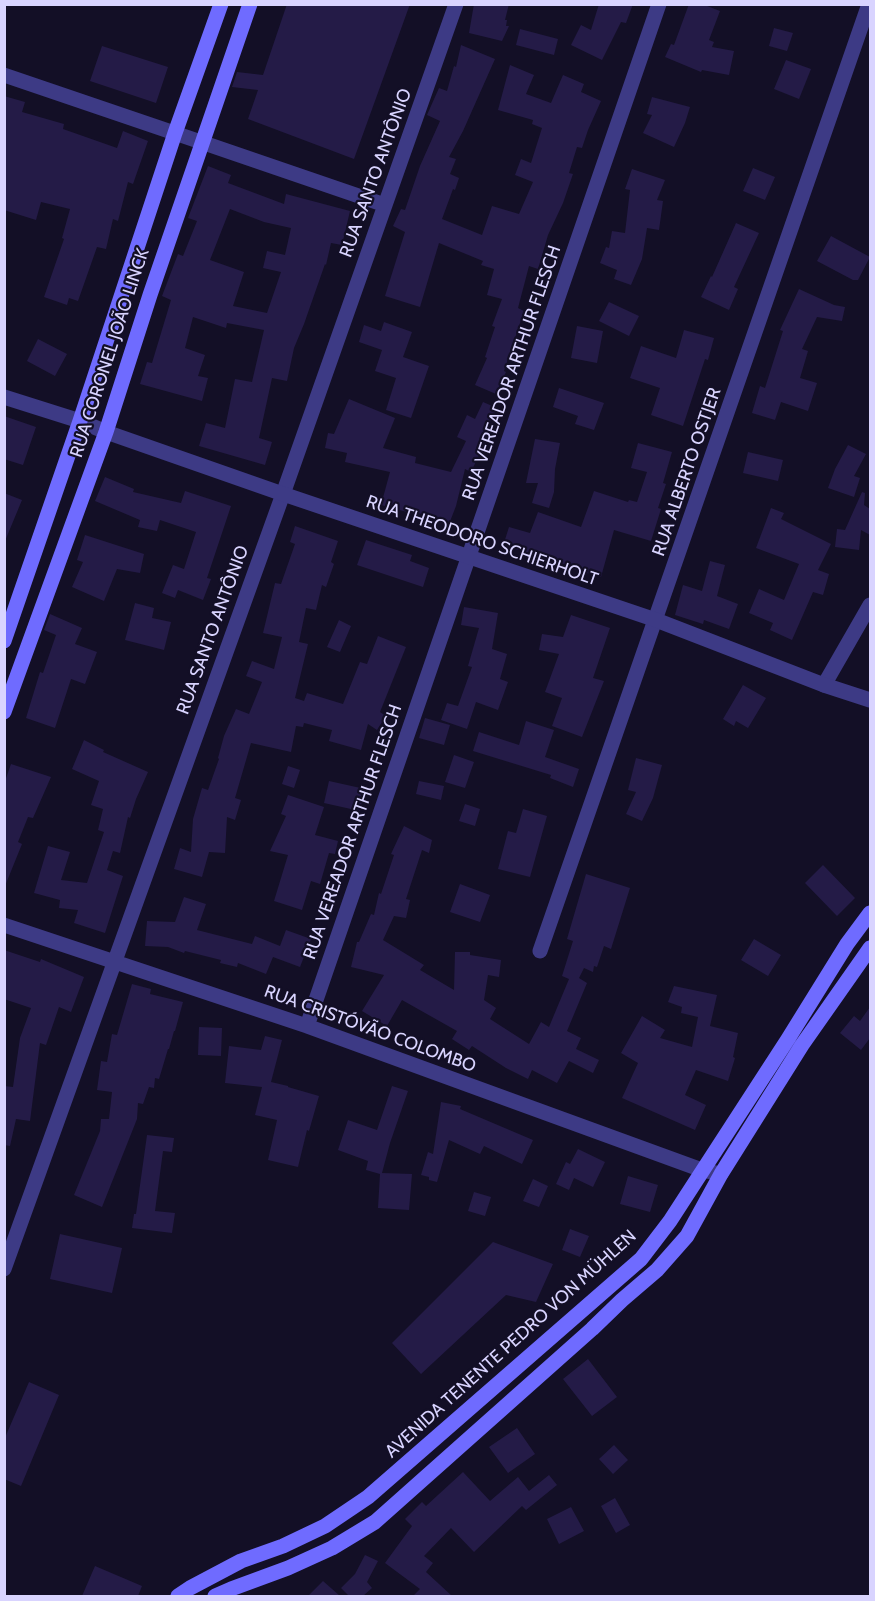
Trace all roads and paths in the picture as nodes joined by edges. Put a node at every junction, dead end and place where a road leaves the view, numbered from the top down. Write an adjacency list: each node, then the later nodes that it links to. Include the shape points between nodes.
1 (221, 4): 7 (main road, RUA CORONEL JOÃO LINCK)
2 (250, 4): 8 (main road, RUA CORONEL JOÃO LINCK)
3 (456, 4): 9 (street, RUA SANTO ANTÔNIO)
4 (659, 4): 16 (street, RUA VEREADOR ARTHUR FLESCH)
5 (869, 4): 18 (street, RUA ALBERTO OSTJER)
6 (4, 75): 7 (street)
7 (176, 133): 8 (street); 10 (main road, RUA CORONEL JOÃO LINCK)
8 (201, 142): 9 (street); 11 (main road, RUA CORONEL JOÃO LINCK)
9 (385, 205): 15 (street, RUA SANTO ANTÔNIO)
10 (126, 283): 11 (main road); 13 (main road, RUA CORONEL JOÃO LINCK)
11 (150, 295): 14 (main road, RUA CORONEL JOÃO LINCK)
12 (4, 397): 13 (street, RUA THEODORO SCHIERHOLT)
13 (80, 421): 14 (street, RUA THEODORO SCHIERHOLT); 19 (main road, RUA CORONEL JOÃO LINCK)
14 (106, 432): 15 (street, RUA THEODORO SCHIERHOLT); 22 (main road, RUA CORONEL JOÃO LINCK)
15 (283, 494): 16 (street, RUA THEODORO SCHIERHOLT); 27 (street, RUA SANTO ANTÔNIO)
16 (469, 557): 18 (street, RUA THEODORO SCHIERHOLT); 28 (street, RUA VEREADOR ARTHUR FLESCH)
17 (870, 605): 20 (street)
18 (656, 620): 20 (street, RUA THEODORO SCHIERHOLT); 26 (street, RUA ALBERTO OSTJER)
19 (4, 641)
20 (824, 685): 21 (street, RUA THEODORO SCHIERHOLT)
21 (870, 700)
22 (4, 712)
23 (870, 913): 29 (main road, AVENIDA TENENTE PEDRO VON MÜHLEN)
24 (4, 925): 27 (street, RUA CRISTÓVÃO COLOMBO)
25 (870, 948): 30 (main road, via 802,1045)
26 (540, 951)
27 (114, 962): 28 (street, RUA CRISTÓVÃO COLOMBO); 31 (street, RUA SANTO ANTÔNIO)
28 (307, 1026): 29 (street, RUA CRISTÓVÃO COLOMBO)
29 (702, 1170): 30 (street, RUA CRISTÓVÃO COLOMBO); 32 (main road, AVENIDA TENENTE PEDRO VON MÜHLEN, via 640,1259)
30 (721, 1174): 33 (main road, via 687,1236 657,1270)
31 (4, 1269)
32 (528, 1357): 33 (main road); 34 (main road, AVENIDA TENENTE PEDRO VON MÜHLEN, via 368,1497 325,1526 241,1561)
33 (544, 1372): 35 (main road, via 375,1522 332,1548)
34 (178, 1596)
35 (214, 1596)

